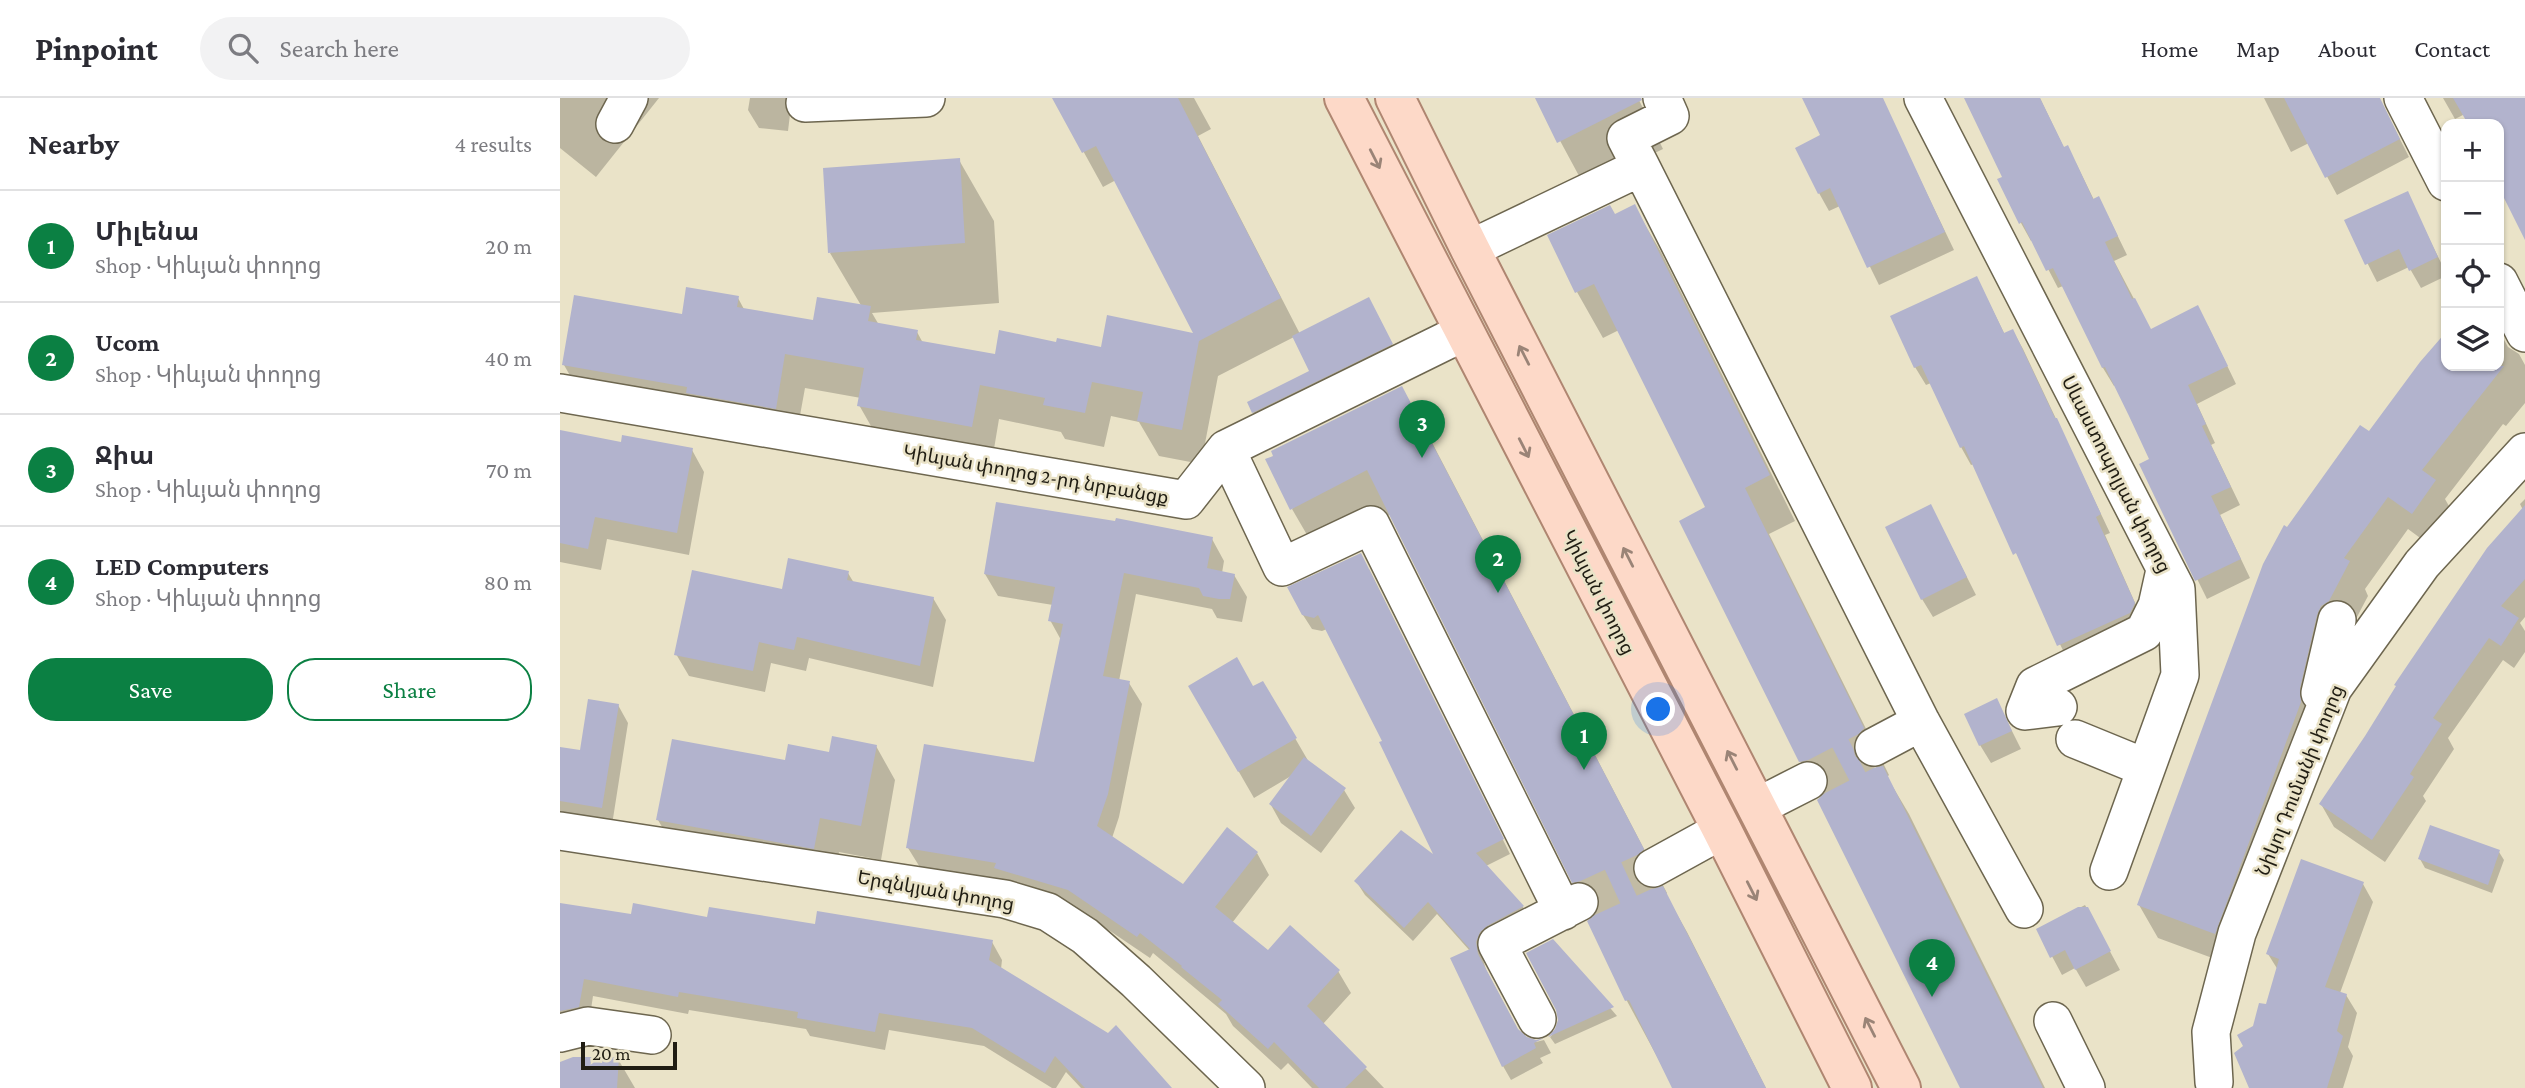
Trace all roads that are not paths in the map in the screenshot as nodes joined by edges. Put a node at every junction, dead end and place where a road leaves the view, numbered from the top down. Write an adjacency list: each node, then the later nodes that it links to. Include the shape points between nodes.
1 (926, 98): 7 (street)
2 (1344, 98): 12 (main road, Կիևյան փողոց, one-way to 12)
3 (1395, 98): 10 (main road)
4 (1662, 98): 8 (street, via 1670,116 1626,138)
5 (1923, 98): 17 (street, Սևաստոպոլյան փողոց)
6 (2403, 98): 9 (street)
7 (805, 103)
8 (1641, 167): 10 (street); 20 (street)
9 (2441, 172)
10 (1470, 249): 26 (main road, one-way to 10)
11 (2504, 292): 13 (street)
12 (1464, 332): 15 (street, Կիևյան փողոց 2-րդ նրբանցք); 27 (main road, Կիևյան փողոց, one-way to 27)
13 (2525, 333)
14 (560, 394): 15 (street, Կիևյան փողոց 2-րդ նրբանցք, via 1186,500)
15 (1226, 449): 32 (street, via 1282,567 1371,525 1571,907 1497,944)
16 (2525, 452): 23 (street, Նիկոլ Դումանի փողոց, via 2423,564 2333,688)
17 (2165, 569): 19 (street, via 2157,606 2144,632 2035,685 2025,711); 24 (street, Սևաստոպոլյան փողոց, via 2176,589 2179,675)
18 (2337, 620): 23 (street)
19 (2058, 707)
20 (1921, 722): 22 (street); 31 (street)
21 (2075, 739): 24 (street)
22 (1874, 747)
23 (2305, 759): 36 (street, Նիկոլ Դումանի փողոց, via 2236,933 2211,1032)
24 (2146, 768): 30 (street, Սևաստոպոլյան փողոց)
25 (1808, 781): 26 (street)
26 (1757, 807): 39 (main road, one-way to 26)
27 (1722, 830): 29 (street); 38 (main road, Կիևյան փողոց, one-way to 38)
28 (560, 831): 37 (street, Երզնկյան փողոց, via 1005,899 1048,912 1085,936 1136,981)
29 (1653, 868)
30 (2109, 871)
31 (2024, 909)
32 (1537, 1019)
33 (2053, 1021): 40 (street)
34 (560, 1033): 35 (street, via 588,1026)
35 (652, 1035)
36 (2208, 1075)
37 (1246, 1088)
38 (1852, 1088)
39 (1901, 1088)
40 (2086, 1088)

